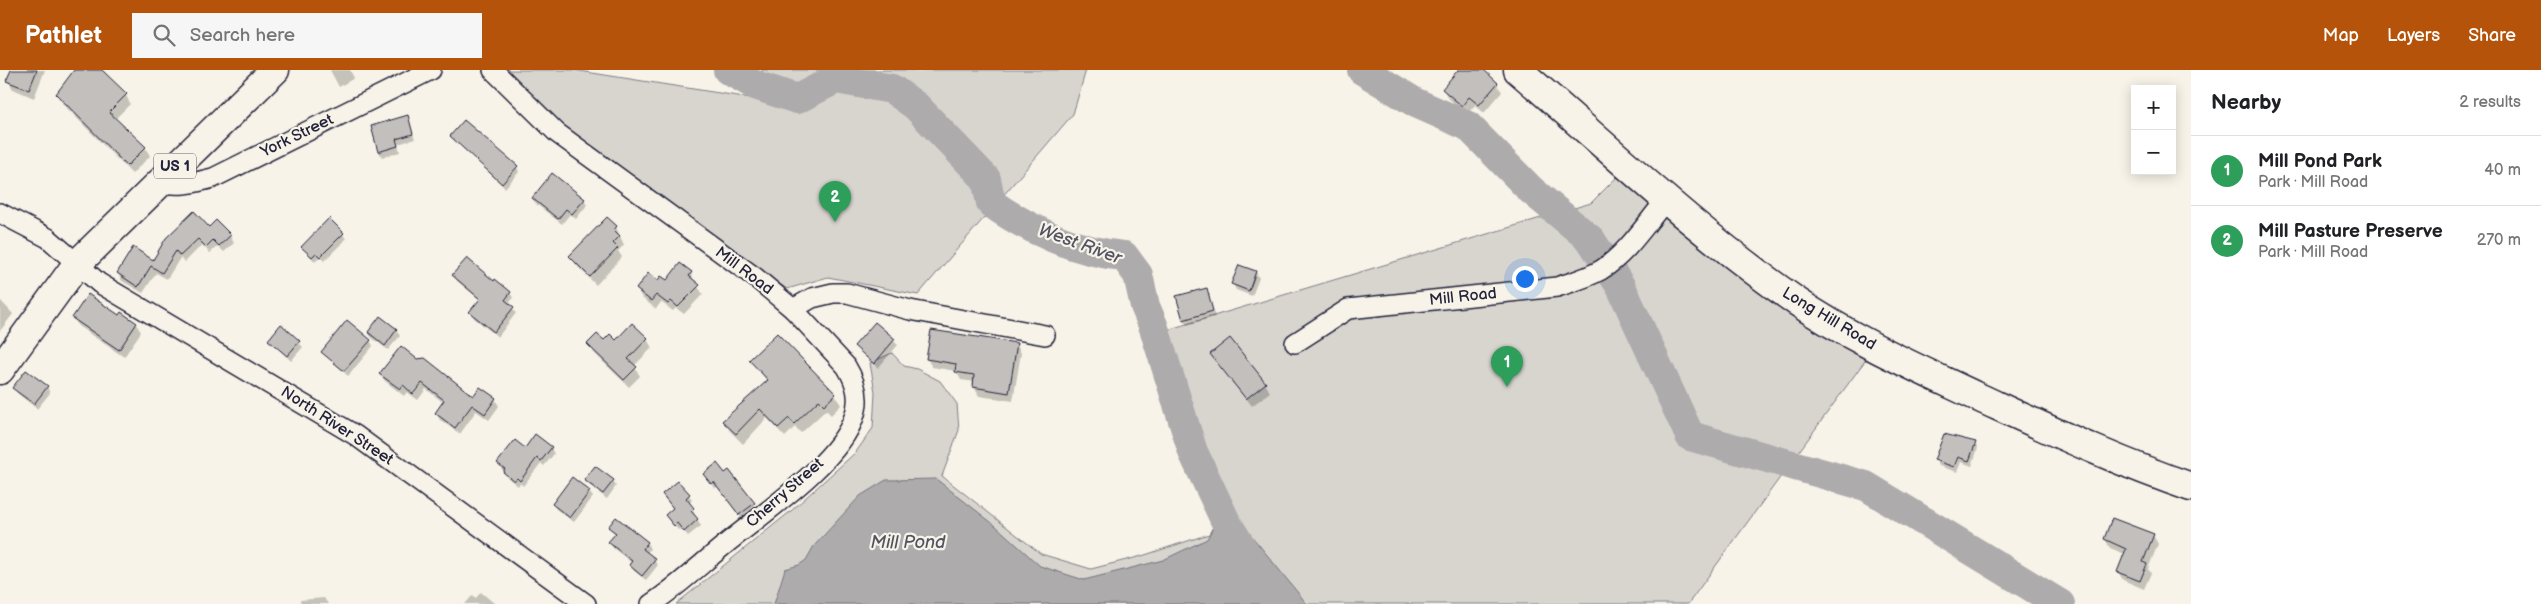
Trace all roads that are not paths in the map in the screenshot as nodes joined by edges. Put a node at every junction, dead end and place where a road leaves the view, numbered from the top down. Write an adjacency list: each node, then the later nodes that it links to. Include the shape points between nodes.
1 (275, 70): 5 (street, US 1)
2 (431, 70): 5 (street, York Street, via 213,178 184,185)
3 (493, 70): 9 (street, Mill Road, via 557,133 756,278)
4 (1518, 70): 6 (street, Long Hill Road)
5 (159, 182): 8 (street, US 1)
6 (1667, 199): 11 (street, Mill Road, via 1617,258 1580,280 1557,286 1348,309); 13 (street, Long Hill Road, via 1770,283 1860,340 2054,432)
7 (0, 212): 8 (street, North River Street, via 48,238)
8 (77, 264): 12 (street, US 1); 14 (street, North River Street, via 98,283 355,435)
9 (793, 310): 10 (street, via 812,298 847,293 910,310); 15 (street, Cherry Street, via 852,376 858,396 852,424 807,477)
10 (1044, 335)
11 (1295, 343)
12 (0, 370)
13 (2191, 487)
14 (586, 604)
15 (651, 604)

